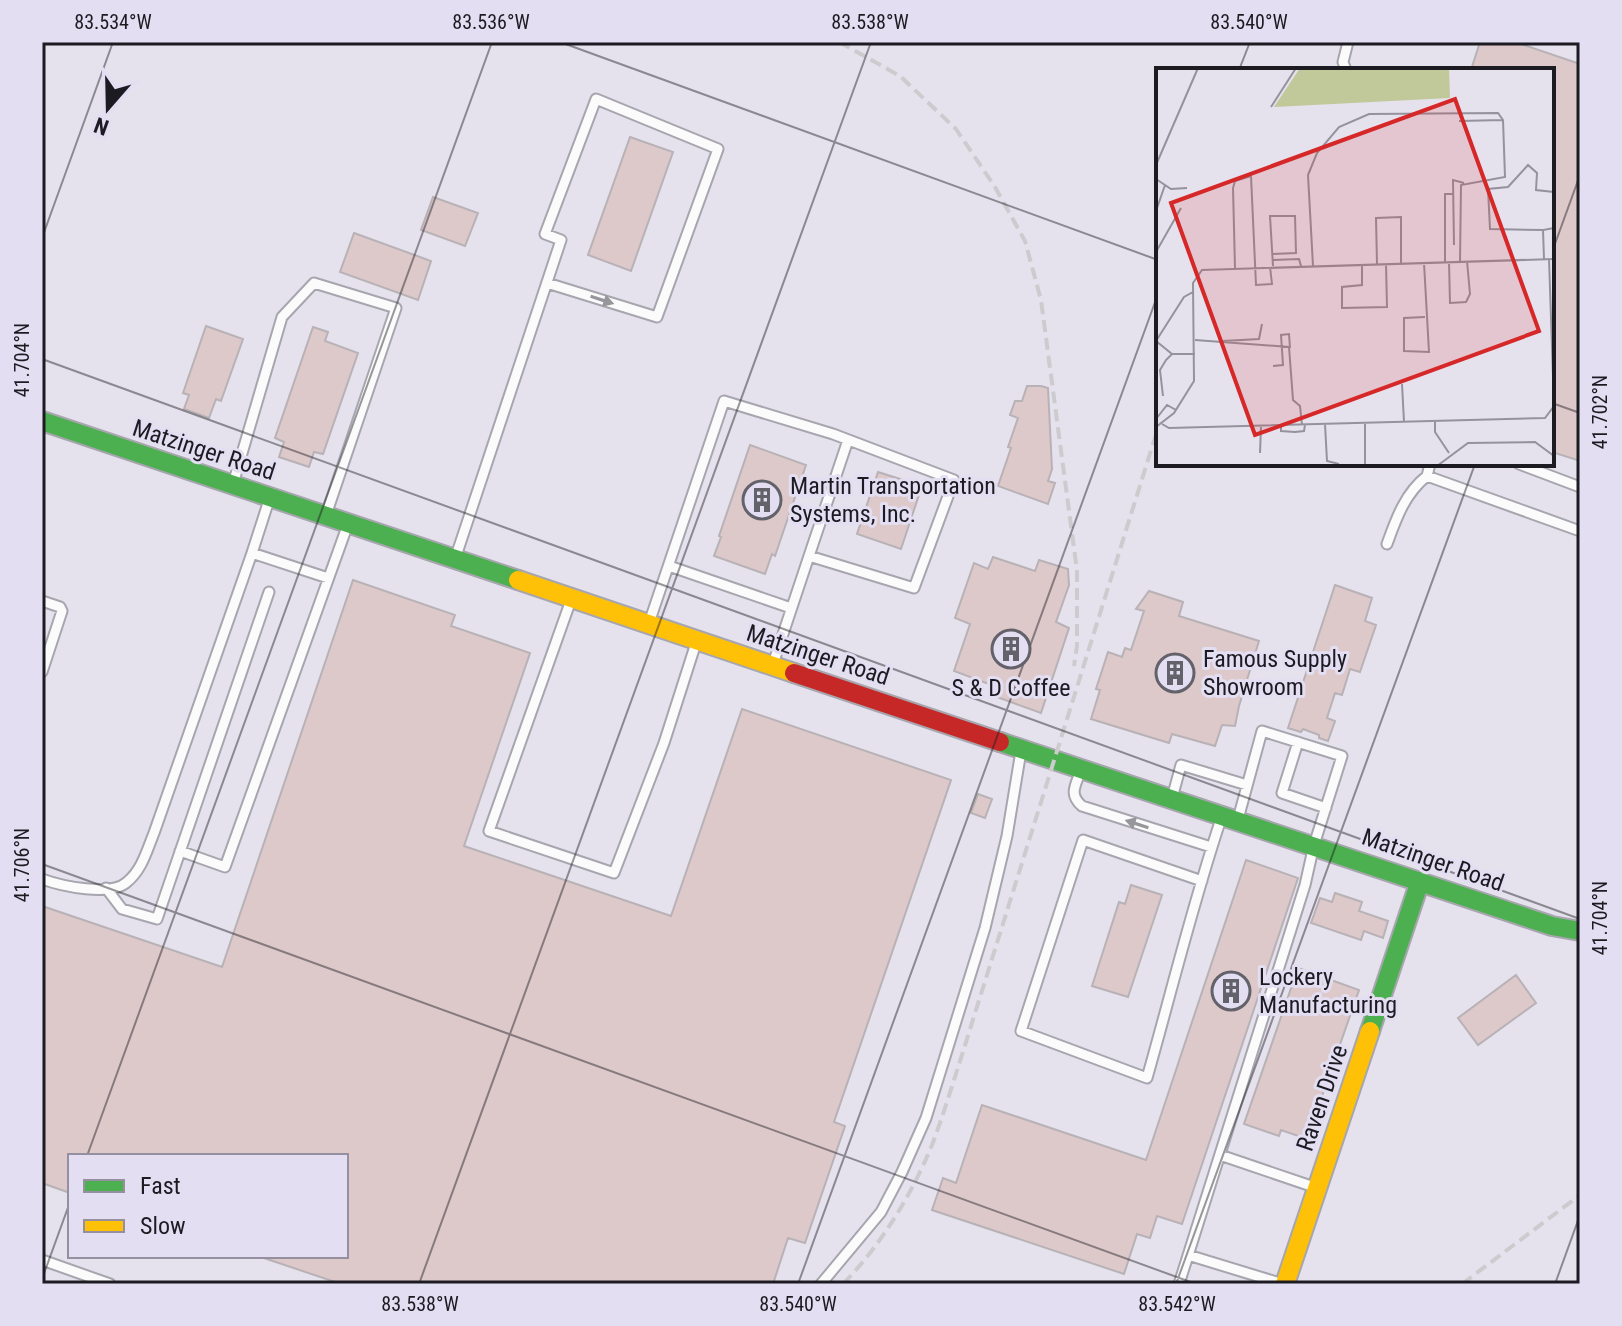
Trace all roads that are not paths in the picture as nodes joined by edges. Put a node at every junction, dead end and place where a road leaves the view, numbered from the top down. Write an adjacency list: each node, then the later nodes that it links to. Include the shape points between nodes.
1 (1348, 42): 2 (lane)
2 (1345, 68)
3 (547, 283): 3 (lane, one-way to 3, via 657,317 718,149 596,99 545,234 561,240); 18 (lane)
4 (42, 421): 9 (street, Matzinger Road)
5 (848, 440): 17 (lane); 17 (lane, via 954,480 914,588); 19 (lane, via 724,401)
6 (1430, 466): 8 (lane)
7 (1524, 466): 10 (lane)
8 (1427, 476): 14 (lane); 15 (lane, via 1402,506)
9 (233, 485): 11 (street, Matzinger Road); 12 (lane, via 282,317 314,283 396,308)
10 (1580, 487)
11 (270, 497): 12 (street, Matzinger Road); 16 (lane)
12 (326, 515): 13 (street, Matzinger Road)
13 (348, 524): 18 (street, Matzinger Road); 20 (lane)
14 (1580, 531)
15 (1387, 544)
16 (252, 553): 20 (lane); 42 (lane, via 141,866 125,885)
17 (809, 556): 24 (lane)
18 (455, 559): 22 (street, Matzinger Road)
19 (669, 566): 24 (lane); 25 (lane)
20 (328, 578): 38 (lane, via 225,867)
21 (269, 592): 38 (lane)
22 (572, 597): 25 (street, Matzinger Road); 26 (lane, via 489,831 614,873 664,743)
23 (42, 601): 28 (lane, via 62,611)
24 (791, 608): 27 (lane)
25 (649, 623): 26 (street, Matzinger Road)
26 (696, 640): 27 (street, Matzinger Road)
27 (773, 664): 30 (street, Matzinger Road)
28 (42, 672)
29 (1298, 742): 32 (lane, via 1262,731); 34 (lane, via 1282,793); 34 (lane, via 1342,756)
30 (1021, 748): 31 (street, Matzinger Road); 49 (lane, via 985,928 926,1118 881,1212)
31 (1082, 768): 33 (street, Matzinger Road); 37 (lane, one-way to 31, via 1082,806 1074,792)
32 (1247, 785): 33 (lane, via 1181,765); 35 (lane)
33 (1172, 798): 35 (street, Matzinger Road)
34 (1326, 808): 36 (lane)
35 (1230, 818): 36 (street, Matzinger Road); 37 (lane)
36 (1314, 845): 41 (street, Matzinger Road); 44 (lane)
37 (1211, 847): 40 (lane)
38 (180, 851): 42 (lane, via 157,919 122,909)
39 (42, 879): 42 (lane, via 80,889)
40 (1202, 881): 40 (lane, via 1147,1078 1021,1031 1083,840)
41 (1420, 881): 43 (street, Matzinger Road); 45 (street, Raven Drive)
42 (106, 888)
43 (1580, 931)
44 (1220, 1155): 45 (lane); 46 (lane)
45 (1317, 1188): 51 (street, Raven Drive)
46 (1188, 1255): 50 (lane); 51 (lane)
47 (42, 1260): 48 (lane)
48 (110, 1284)
49 (821, 1284)
50 (1179, 1284)
51 (1284, 1284)

